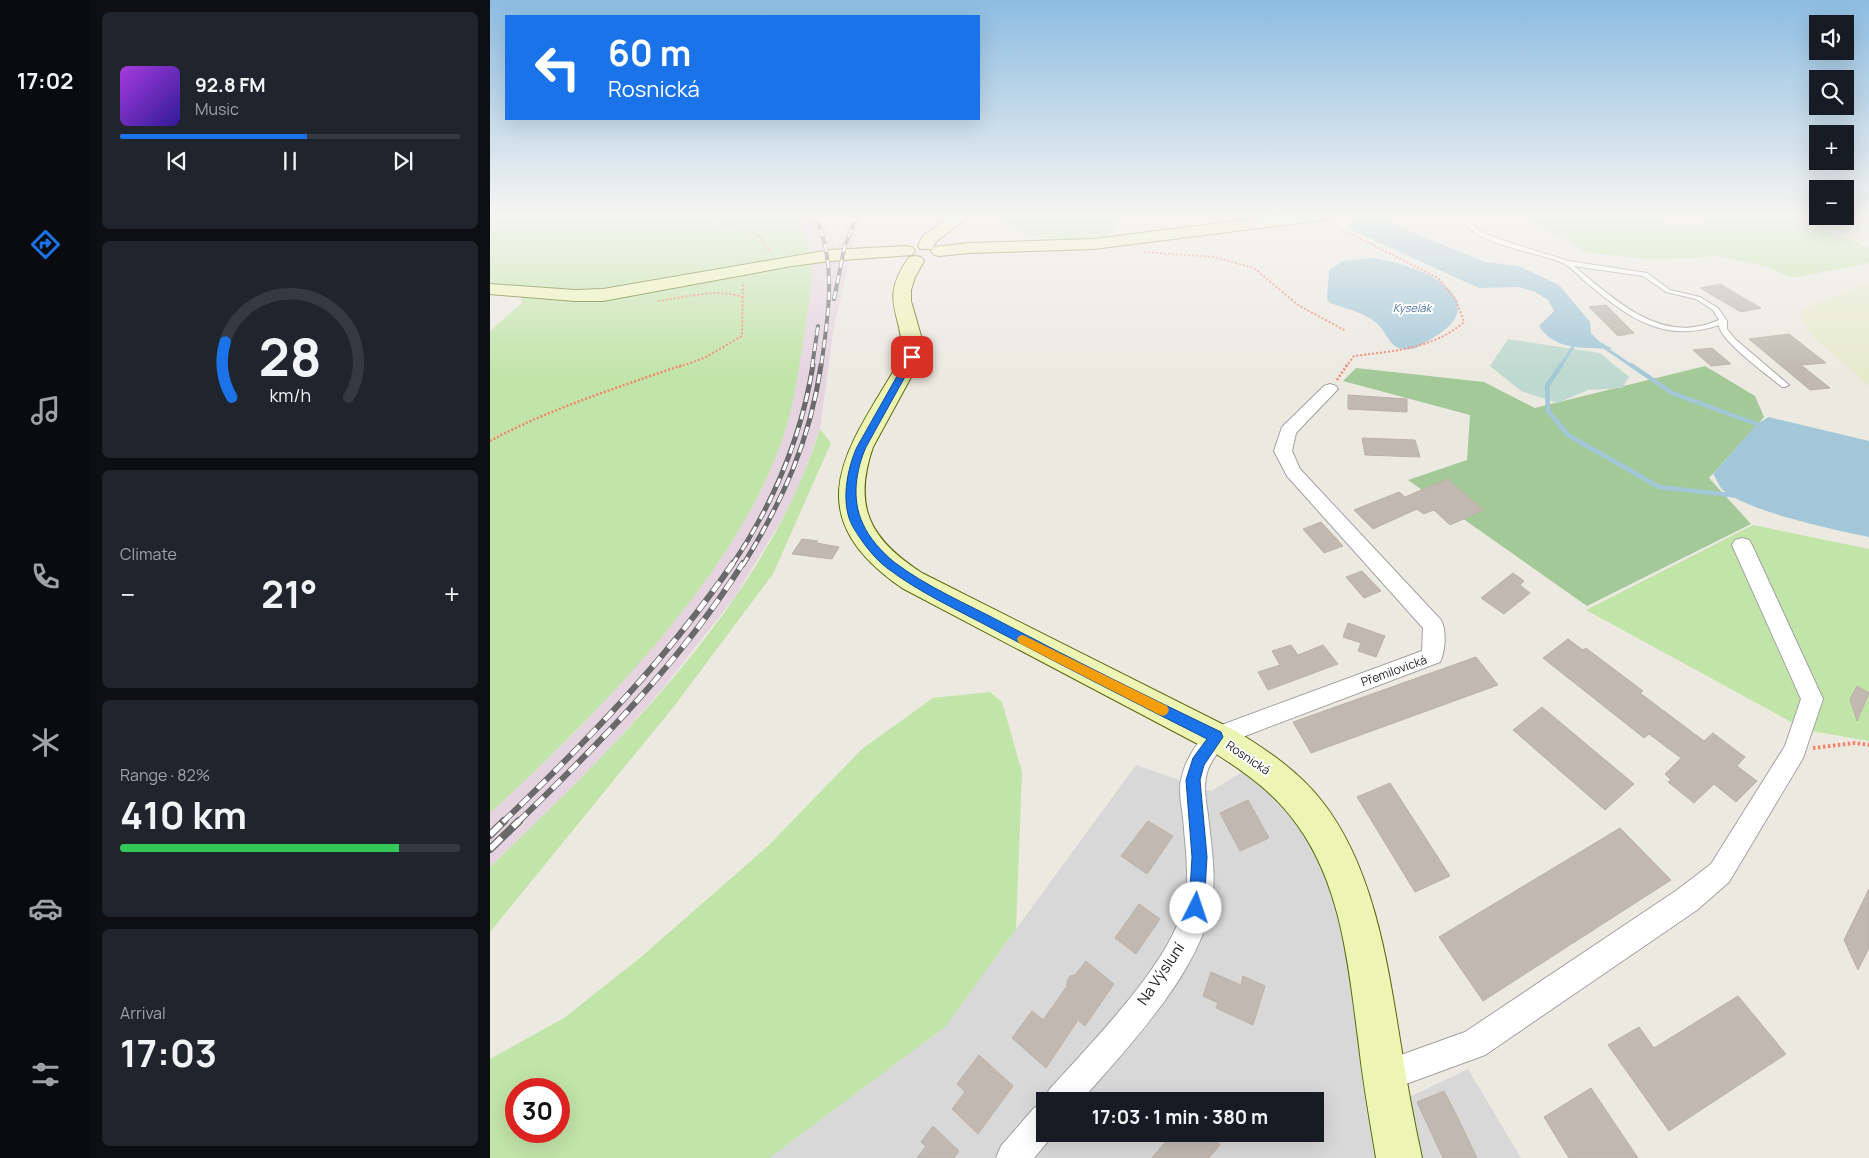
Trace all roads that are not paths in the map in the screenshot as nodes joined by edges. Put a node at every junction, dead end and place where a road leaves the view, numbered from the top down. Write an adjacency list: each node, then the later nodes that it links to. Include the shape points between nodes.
1 (761, 268): 5 (street, via 600,295)
2 (910, 268): 10 (street, Rosnická, via 901,298 913,348 912,357 861,447 851,480 853,509 865,537 890,564 925,588)
3 (1574, 268): 6 (lane, via 1622,309 1663,328 1692,329)
4 (1603, 268): 6 (lane, via 1645,274 1668,291 1698,298 1716,309)
5 (490, 289)
6 (1723, 321): 7 (lane, via 1723,329 1732,341)
7 (1785, 385)
8 (1330, 389): 10 (street, Přemilovická, via 1288,431 1283,451 1293,472 1434,626 1432,656)
9 (1742, 544): 11 (street, via 1812,699 1796,750 1720,873 1686,900 1474,1044)
10 (1216, 737): 11 (street, Rosnická, via 1247,755 1291,792 1307,810 1339,864 1369,964); 12 (street, Na Výsluní, via 1198,763 1193,780 1200,857 1196,908 1184,941 1140,1006)
11 (1384, 1076): 15 (street, Rosnická)
12 (1068, 1092)
13 (1036, 1130): 14 (street)
14 (1013, 1158)
15 (1399, 1158)

